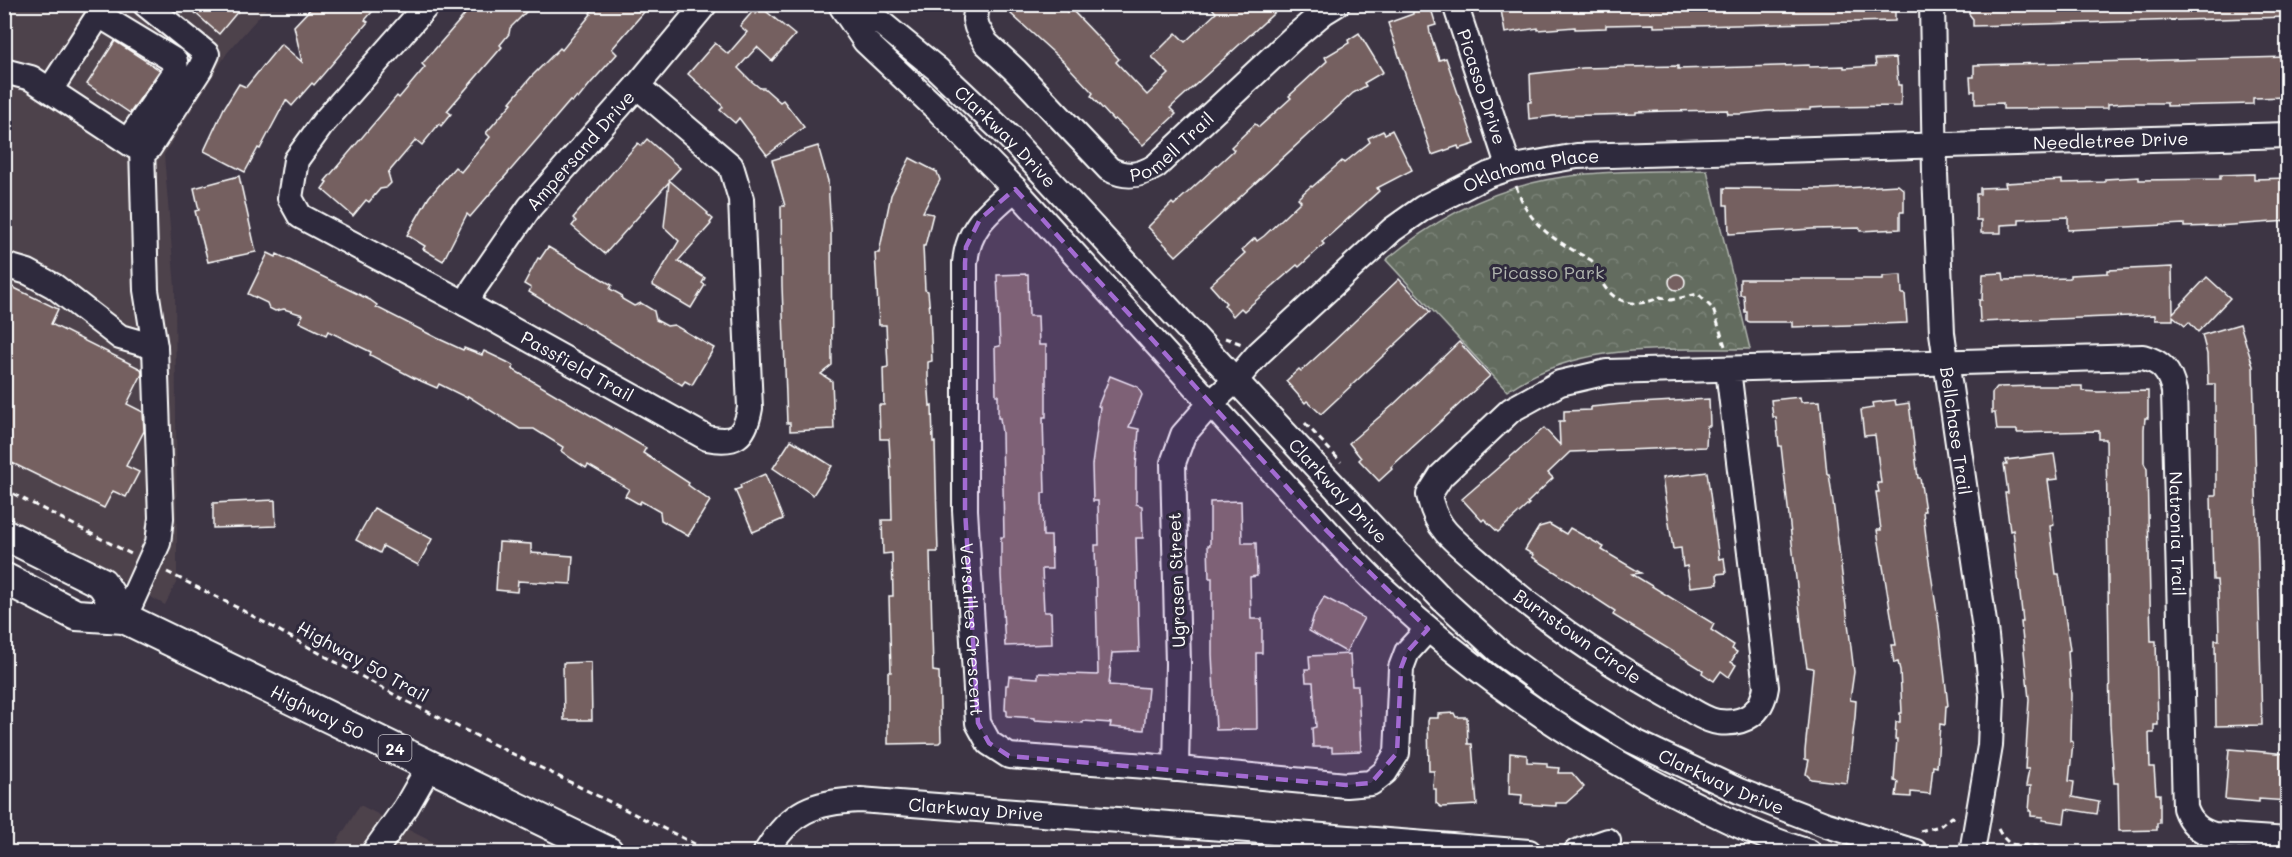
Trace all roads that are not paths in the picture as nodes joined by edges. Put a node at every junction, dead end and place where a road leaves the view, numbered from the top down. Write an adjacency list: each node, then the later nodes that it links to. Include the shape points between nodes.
1 (146, 4): 14 (street, via 207,54 149,148)
2 (428, 4): 19 (street, Passfield Trail, via 323,123 296,160 290,198 300,216)
3 (705, 4): 11 (street, Ampersand Drive)
4 (977, 4): 5 (street, Pomell Trail, via 976,27 986,43 1108,169 1120,175 1145,173 1156,165 1293,38)
5 (1337, 4)
6 (1455, 4): 16 (street, Picasso Drive)
7 (1932, 4): 15 (street, Bellchase Trail)
8 (842, 7): 17 (street, Clarkway Drive, via 865,41); 23 (street, Clarkway Drive, via 881,23 937,69 993,123)
9 (103, 10): 12 (street); 14 (street, via 175,61 176,71)
10 (4, 71): 12 (street, via 31,78)
11 (637, 86): 19 (street, Ampersand Drive, via 530,207); 19 (street, Passfield Trail, via 731,166 741,199 750,408 748,422 740,434 724,441 706,438)
12 (50, 90): 14 (street)
13 (2288, 135): 15 (street, Needletree Drive)
14 (135, 144): 20 (street, via 146,290)
15 (1935, 145): 16 (street, Oklahoma Place, via 1587,155 1541,161); 22 (street, Bellchase Trail)
16 (1512, 176): 23 (street, Oklahoma Place, via 1453,191 1392,230 1259,352)
17 (1015, 189): 24 (street, Clarkway Drive); 30 (street, Versailles Crescent, via 980,219 966,247 965,510 978,723 989,743 1009,756)
18 (4, 265): 20 (street, via 54,286 120,337)
19 (466, 304)
20 (155, 347): 27 (street, via 161,518 158,543)
21 (1727, 358): 21 (street, Burnstown Circle, via 1766,687 1764,700 1754,714 1735,723 1712,721 1564,631 1510,590 1445,531 1432,510 1429,495 1441,476 1511,410 1560,383 1607,372); 22 (street, Burnstown Circle)
22 (1946, 362): 31 (street, Natronia Trail, via 2143,357 2165,368 2174,391 2185,808 2202,832); 40 (street, Bellchase Trail, via 1992,696 1990,746)
23 (1235, 381): 24 (street, Oklahoma Place); 39 (street, Clarkway Drive, via 1443,600 1501,652 1563,698 1633,741 1739,791 1827,825)
24 (1211, 404): 28 (street, Clarkway Drive, via 1376,583); 30 (street, Ugrasen Street, via 1183,435 1173,463 1178,663)
25 (4, 534): 27 (main road, via 102,583)
26 (4, 578): 27 (main road, Highway 50 / 24, via 76,615)
27 (124, 618): 29 (main road, Highway 50 / 24)
28 (1428, 629): 30 (street, Versailles Crescent, via 1407,652 1401,668 1397,753 1385,772 1371,783 1346,785); 38 (street, Clarkway Drive, via 1478,670 1639,775 1752,832)
29 (430, 765): 33 (street); 34 (main road, Highway 50 / 24)
30 (1176, 770)
31 (2288, 840)
32 (1608, 841): 37 (street)
33 (374, 852)
34 (608, 852)
35 (766, 852): 36 (street, Clarkway Drive, via 798,814 830,801 860,800)
36 (1529, 852)
37 (1576, 852)
38 (1809, 852)
39 (1915, 852)
40 (1972, 852)

